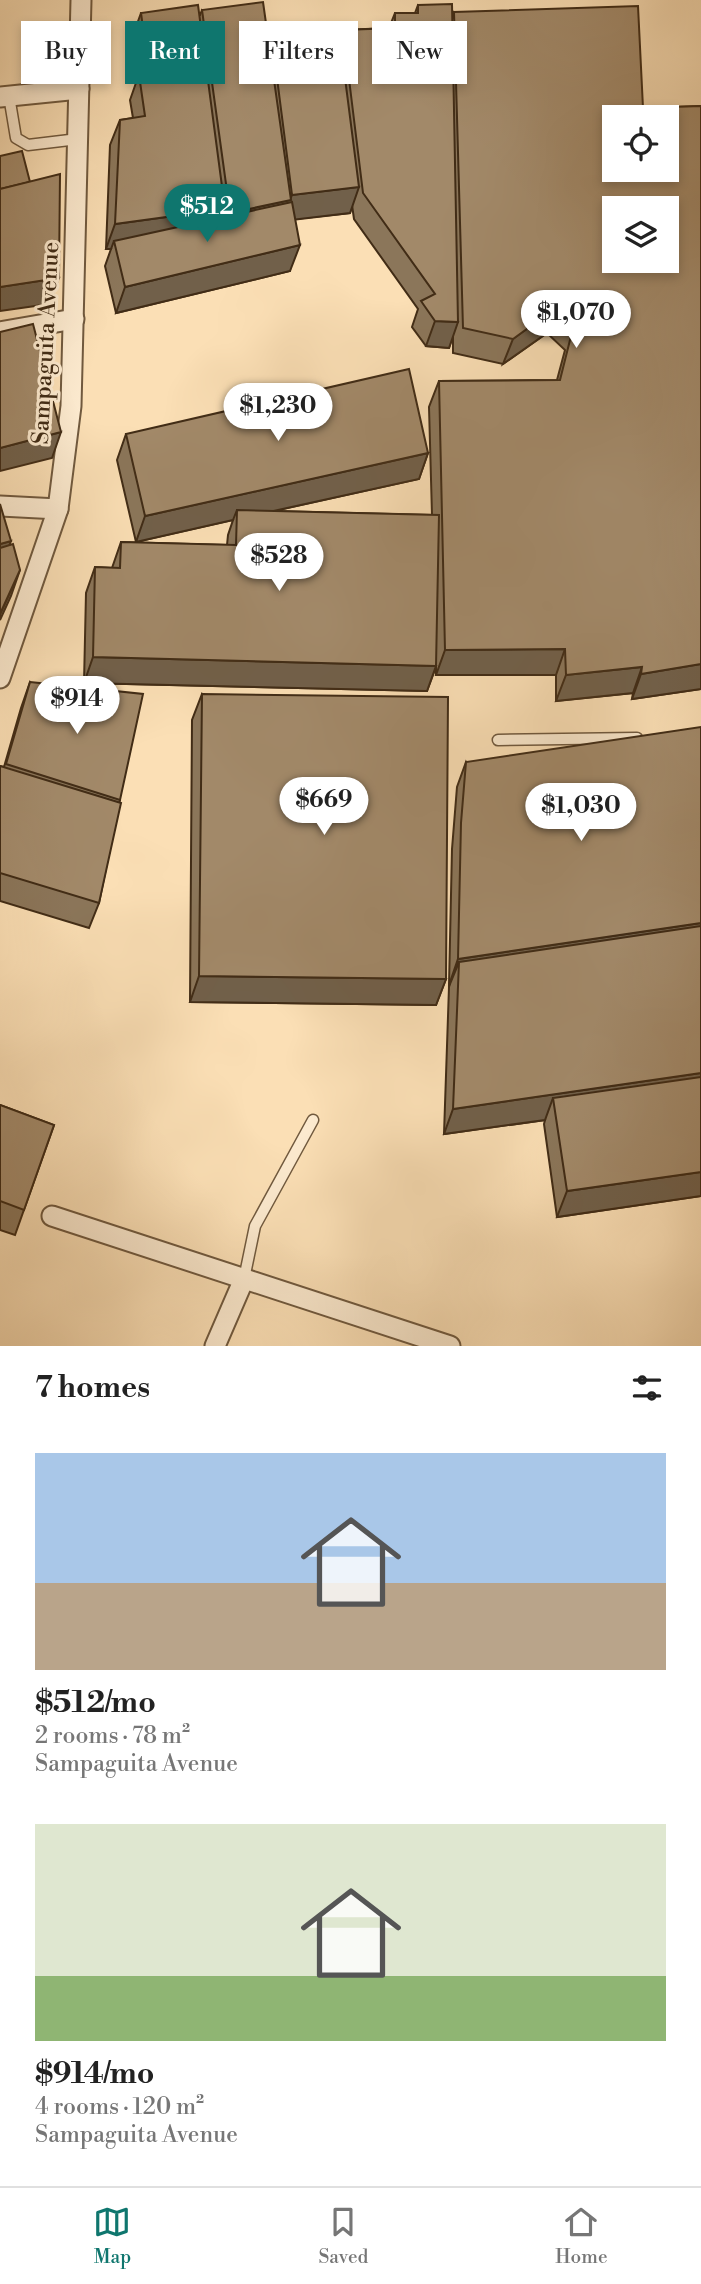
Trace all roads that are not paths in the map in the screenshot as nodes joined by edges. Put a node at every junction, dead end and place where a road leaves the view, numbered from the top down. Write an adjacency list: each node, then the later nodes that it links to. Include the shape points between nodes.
1 (81, 0): 2 (street, Sampaguita Avenue)
2 (79, 89): 3 (street); 4 (street, Sampaguita Avenue)
3 (5, 96): 4 (lane, via 16,138 28,145)
4 (78, 139): 5 (street, Sampaguita Avenue)
5 (74, 319): 6 (street); 8 (street, Sampaguita Avenue, via 71,406)
6 (0, 332)
7 (0, 506): 8 (street)
8 (58, 509): 9 (street, Sampaguita Avenue)
9 (0, 678)
10 (647, 738): 11 (lane)
11 (498, 740)
12 (313, 1120): 14 (lane, via 255,1226)
13 (52, 1216): 14 (street)
14 (244, 1279): 15 (street); 16 (street)
15 (215, 1346)
16 (450, 1346)

